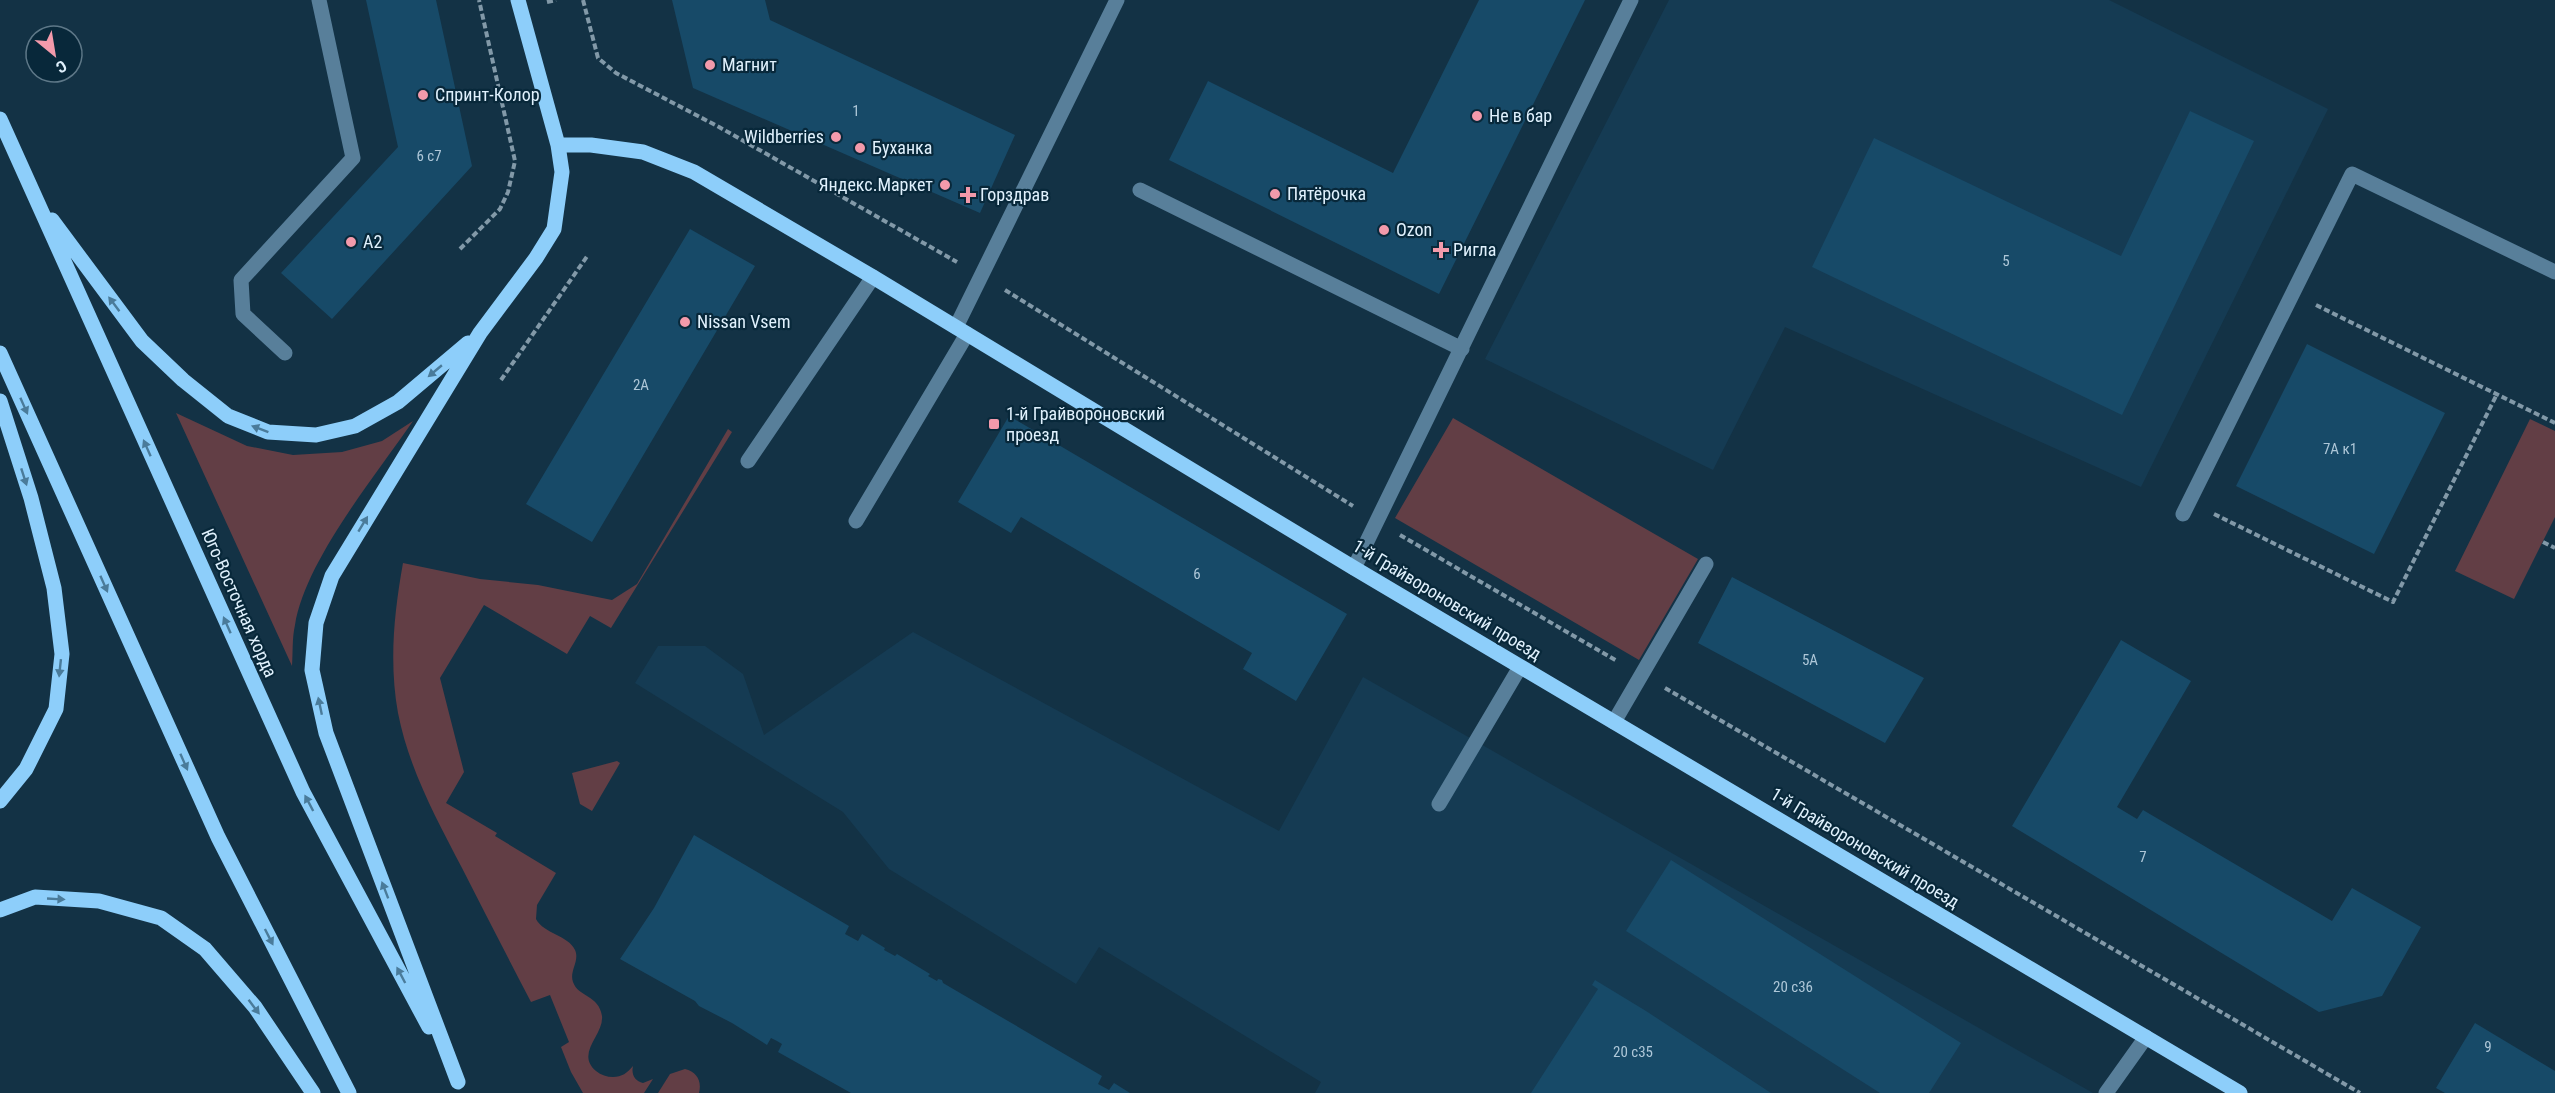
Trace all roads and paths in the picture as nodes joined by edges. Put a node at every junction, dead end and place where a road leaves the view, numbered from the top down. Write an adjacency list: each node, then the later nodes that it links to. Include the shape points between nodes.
1 (319, 0): 23 (lane, via 353,158 241,280 243,314)
2 (479, 0): 8 (path)
3 (518, 0): 10 (main road)
4 (584, 0): 16 (path, via 598,58 616,73)
5 (1117, 0): 16 (lane)
6 (1631, 0): 21 (lane)
7 (489, 15): 8 (path)
8 (482, 17): 13 (path, via 515,161 500,209)
9 (0, 119): 12 (main road, Юго-Восточная хорда)
10 (558, 145): 17 (main road, 1-й Грайвороновский проезд, via 643,152 694,172); 20 (main road, via 562,172 554,229)
11 (1140, 190): 21 (lane)
12 (35, 197): 20 (main road, one-way to 12, via 398,402 355,426 316,435 268,432 228,416 142,341); 43 (main road, Юго-Восточная хорда, one-way to 12, via 303,792)
13 (460, 249)
14 (588, 255): 24 (path)
15 (2555, 272): 18 (lane, via 2352,174)
16 (981, 276): 19 (lane); 30 (path)
17 (873, 277): 19 (main road, 1-й Грайвороновский проезд); 28 (lane)
18 (2293, 293): 25 (path); 29 (lane)
19 (962, 331): 31 (lane); 35 (main road, 1-й Грайвороновский проезд)
20 (480, 333): 43 (main road, one-way to 20, via 326,733 312,670 316,623 332,576)
21 (1462, 349): 30 (lane)
22 (0, 353): 45 (main road, one-way to 45, via 218,837)
23 (285, 353)
24 (501, 380)
25 (2497, 394): 27 (path); 29 (path, via 2393,602)
26 (0, 401): 39 (main road, one-way to 39, via 54,588 62,654 56,709 26,770)
27 (2555, 423)
28 (748, 460)
29 (2186, 508)
30 (1377, 521): 35 (lane); 37 (path)
31 (856, 522)
32 (2543, 542): 33 (path)
33 (2555, 548)
34 (1706, 564): 37 (lane)
35 (1354, 568): 36 (main road, 1-й Грайвороновский проезд)
36 (1520, 667): 38 (main road, 1-й Грайвороновский проезд); 40 (lane)
37 (1642, 675): 38 (lane); 48 (path)
38 (1614, 722): 42 (main road, 1-й Грайвороновский проезд)
39 (0, 801)
40 (1439, 804)
41 (0, 910): 44 (main road, one-way to 44, via 35,897 99,901 161,918 205,949 255,1007)
42 (2146, 1037): 46 (lane); 47 (main road, 1-й Грайвороновский проезд)
43 (461, 1087)
44 (313, 1093)
45 (349, 1093)
46 (2106, 1093)
47 (2240, 1093)
48 (2360, 1093)

